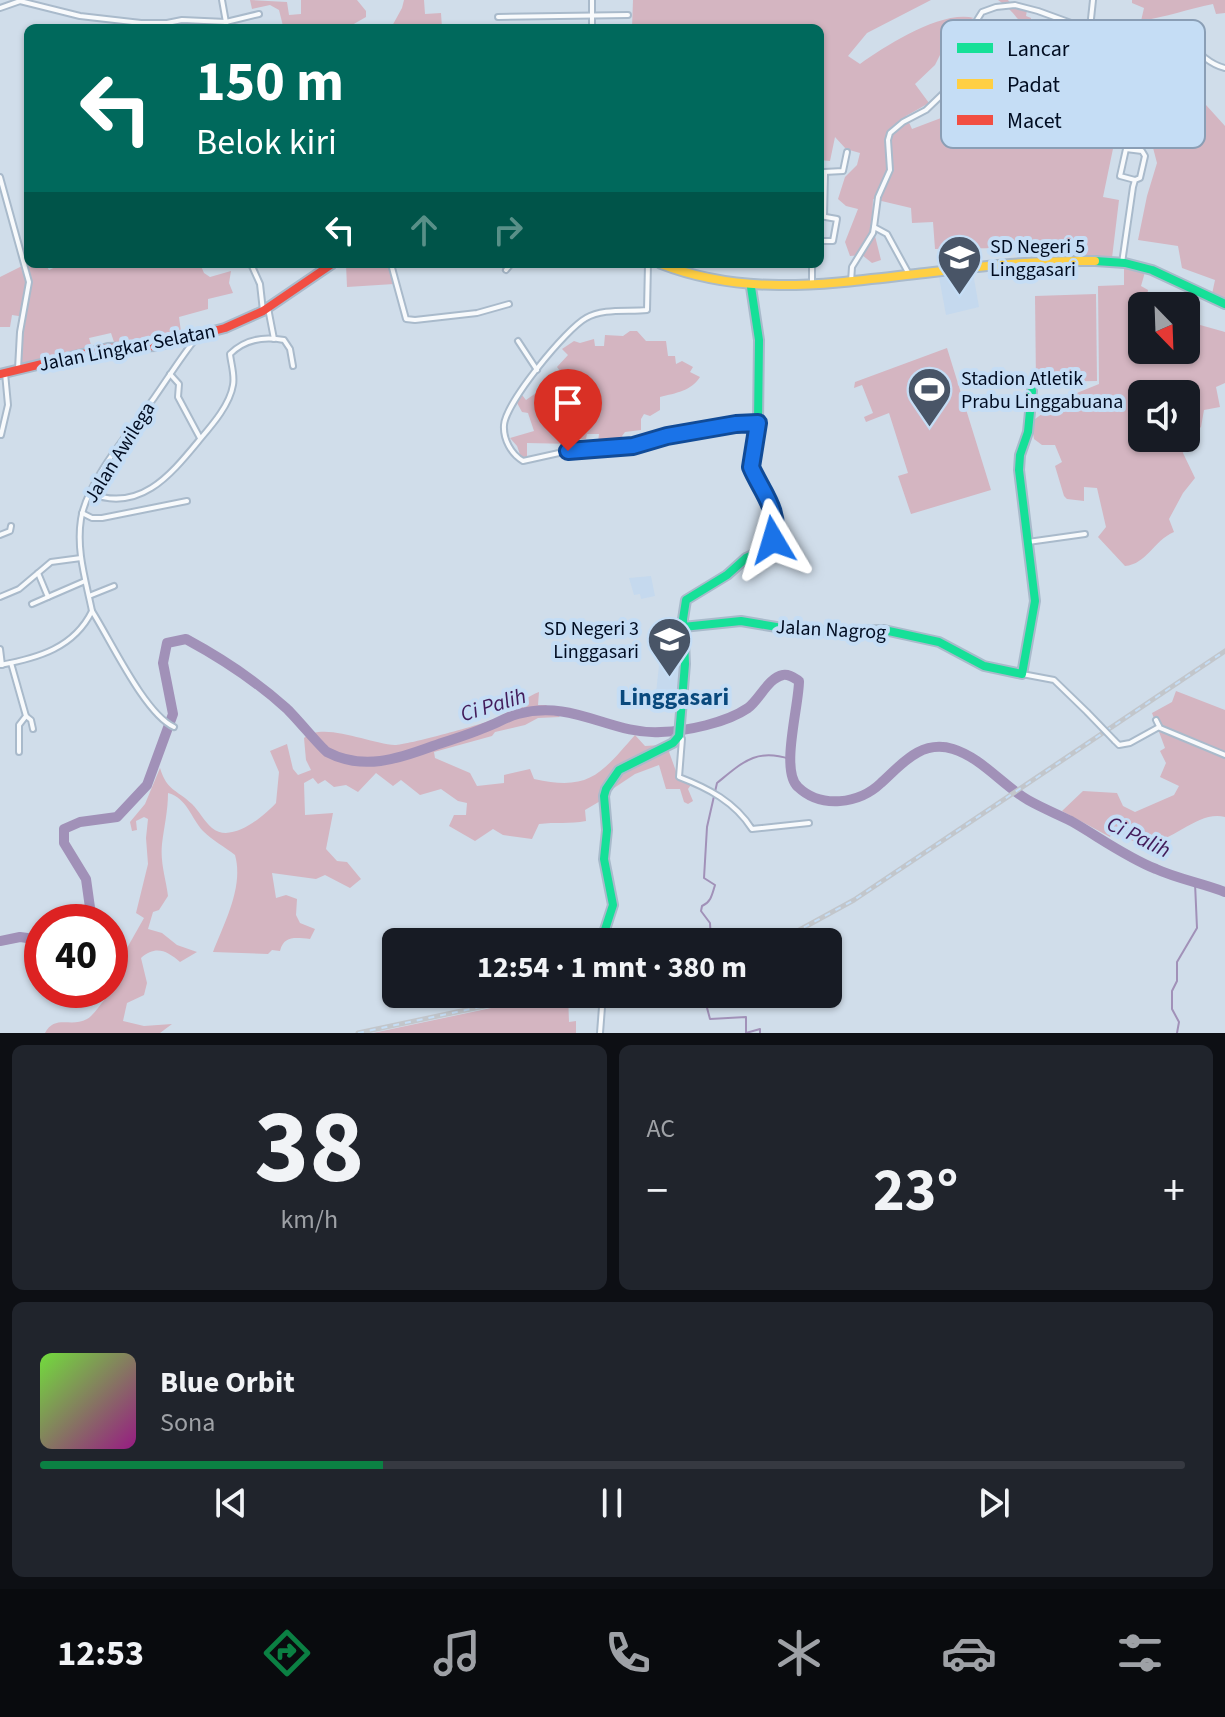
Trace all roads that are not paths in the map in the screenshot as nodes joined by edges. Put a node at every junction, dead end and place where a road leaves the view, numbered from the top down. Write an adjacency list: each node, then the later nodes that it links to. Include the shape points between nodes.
1 (222, 0): 13 (street)
2 (592, 0): 8 (street)
3 (1093, 0): 11 (street)
4 (0, 8): 12 (street, via 20,1 80,16)
5 (259, 14): 14 (street)
6 (628, 15): 8 (street)
7 (498, 17): 8 (street)
8 (592, 17): 15 (street)
9 (979, 20): 10 (street, via 996,7 1023,6)
10 (1058, 20)
11 (1091, 20)
12 (200, 24)
13 (226, 24)
14 (229, 24)
15 (592, 24)
16 (1205, 58): 17 (street)
17 (1225, 68)
18 (941, 96): 24 (street, via 890,133 890,170 878,197)
19 (847, 152): 20 (street, via 843,171)
20 (824, 172)
21 (0, 177): 27 (street)
22 (1135, 180): 22 (street, via 1120,176 1126,149 1145,153); 26 (street)
23 (824, 216): 25 (street, via 837,218 837,225 833,241)
24 (874, 227): 35 (street, via 887,234); 36 (street, via 852,267)
25 (824, 241)
26 (1122, 263): 35 (street, via 1061,261); 40 (street, via 1153,269)
27 (24, 264)
28 (25, 268): 46 (street, via 29,282)
29 (253, 268): 41 (street)
30 (326, 268): 41 (street, Jalan Lingkar Selatan)
31 (392, 268): 39 (street, via 406,319 474,314)
32 (648, 268): 47 (street, via 647,310 587,317 555,344)
33 (671, 268): 37 (street)
34 (812, 268): 38 (street)
35 (910, 276): 36 (street)
36 (851, 282): 38 (street)
37 (751, 287): 38 (street); 51 (street, via 759,340)
38 (812, 287)
39 (509, 304)
40 (1225, 304)
41 (265, 310): 42 (street, Jalan Lingkar Selatan); 43 (street)
42 (197, 337): 46 (street, Jalan Lingkar Selatan, via 108,348); 49 (street, Jalan Awilega)
43 (274, 339): 45 (street, via 287,343); 53 (street, via 255,339 232,351 233,388)
44 (518, 341): 47 (street)
45 (293, 366)
46 (18, 369): 48 (street, Jalan Lingkar Selatan)
47 (537, 370): 51 (street, via 504,425 507,443 523,461)
48 (2, 373): 52 (street, via 8,405)
49 (170, 374): 53 (street); 54 (street, Jalan Awilega)
50 (1032, 391): 60 (street, via 1019,470)
51 (758, 423): 70 (street, via 751,467 773,512 773,540 686,600)
52 (1, 435)
53 (200, 439): 54 (street, via 170,476 150,489 109,500)
54 (89, 493): 56 (street, Jalan Awilega)
55 (187, 501): 56 (street, via 102,518)
56 (82, 513): 61 (street, Jalan Awilega)
57 (11, 526): 59 (street)
58 (1085, 534): 60 (street)
59 (0, 535)
60 (1028, 542): 74 (street, via 1035,601)
61 (81, 558): 62 (street, via 51,562); 63 (street, Jalan Awilega)
62 (38, 573): 66 (street); 67 (street)
63 (85, 581): 65 (street, Jalan Awilega); 67 (street)
64 (114, 586): 65 (street)
65 (89, 596): 69 (street, Jalan Awilega)
66 (0, 597)
67 (48, 597): 68 (street)
68 (32, 604)
69 (92, 611): 72 (street, via 64,645); 77 (street, via 127,674 162,722)
70 (683, 627): 74 (street, Jalan Nagrog, via 741,621 806,632 884,630 939,642 984,666); 80 (street)
71 (0, 649): 73 (street)
72 (11, 663): 73 (street); 75 (street)
73 (1, 665)
74 (1022, 674): 78 (street, bridge, via 1054,680 1119,745)
75 (26, 716): 79 (street); 81 (street, via 19,725)
76 (1156, 720): 78 (street)
77 (174, 727)
78 (1159, 727): 82 (street)
79 (33, 729)
80 (679, 738): 83 (street, via 679,773 739,810 753,830); 84 (street, via 619,770 606,789 604,859 613,905)
81 (19, 752)
82 (1225, 755)
83 (809, 823)
84 (606, 928)
85 (602, 1008): 86 (street)
86 (600, 1033)

